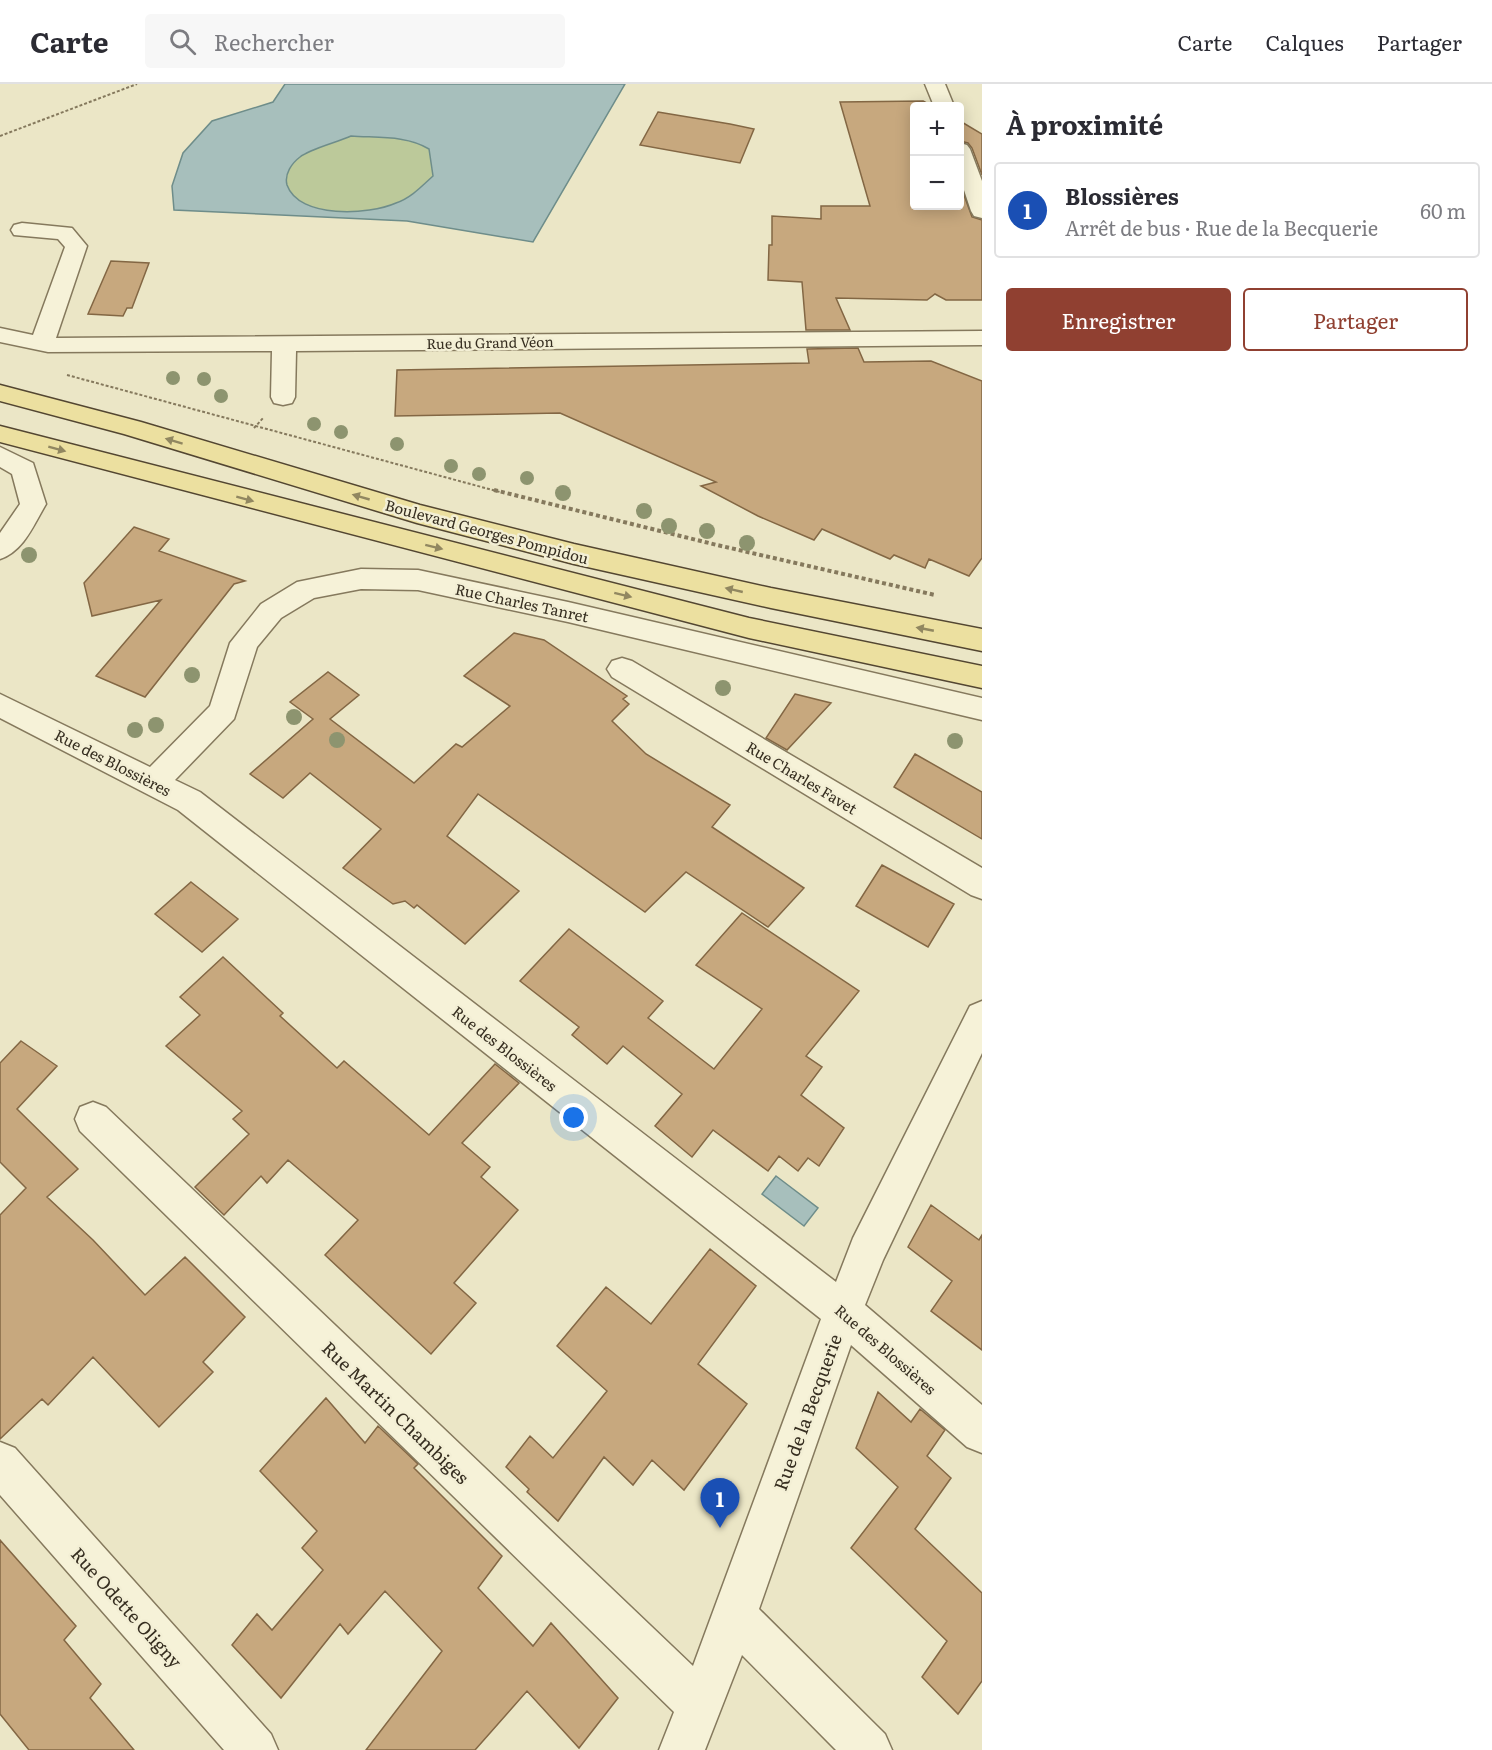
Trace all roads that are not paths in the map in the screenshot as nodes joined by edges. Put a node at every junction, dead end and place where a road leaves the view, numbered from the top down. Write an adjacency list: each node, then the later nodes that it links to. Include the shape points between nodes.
1 (936, 85): 2 (street)
2 (942, 102)
3 (962, 156): 4 (street)
4 (982, 211)
5 (22, 230): 8 (street, via 64,233 76,246)
6 (0, 335): 8 (street, Rue du Grand Véon)
7 (982, 338): 9 (street, Rue du Grand Véon)
8 (42, 344): 9 (street, Rue du Grand Véon)
9 (284, 344): 11 (street)
10 (0, 393): 15 (main road, Boulevard Georges Pompidou, one-way to 10, via 574,554 417,514 132,428)
11 (284, 397)
12 (0, 434): 17 (main road, Boulevard Georges Pompidou, one-way to 17, via 738,625)
13 (0, 456): 14 (street, via 24,469 33,504 15,535)
14 (0, 549)
15 (982, 640)
16 (622, 669): 21 (street, Rue Charles Favet)
17 (982, 677)
18 (0, 705): 20 (street, Rue des Blossières)
19 (982, 709): 20 (street, Rue Charles Tanret, via 418,580 361,579 308,589 271,611 244,642 223,711)
20 (154, 782): 24 (street, Rue des Blossières, via 189,801)
21 (982, 885)
22 (982, 1017): 24 (street, Rue de la Becquerie, via 867,1251)
23 (93, 1119): 28 (street, Rue Martin Chambiges)
24 (843, 1312): 25 (street, Rue des Blossières); 27 (street, Rue de la Becquerie)
25 (982, 1432)
26 (0, 1463): 29 (street, Rue Odette Oligny)
27 (735, 1616): 28 (street, Rue de la Becquerie); 31 (street)
28 (699, 1705): 30 (street, Rue de la Becquerie)
29 (255, 1750)
30 (682, 1750)
31 (869, 1750)

